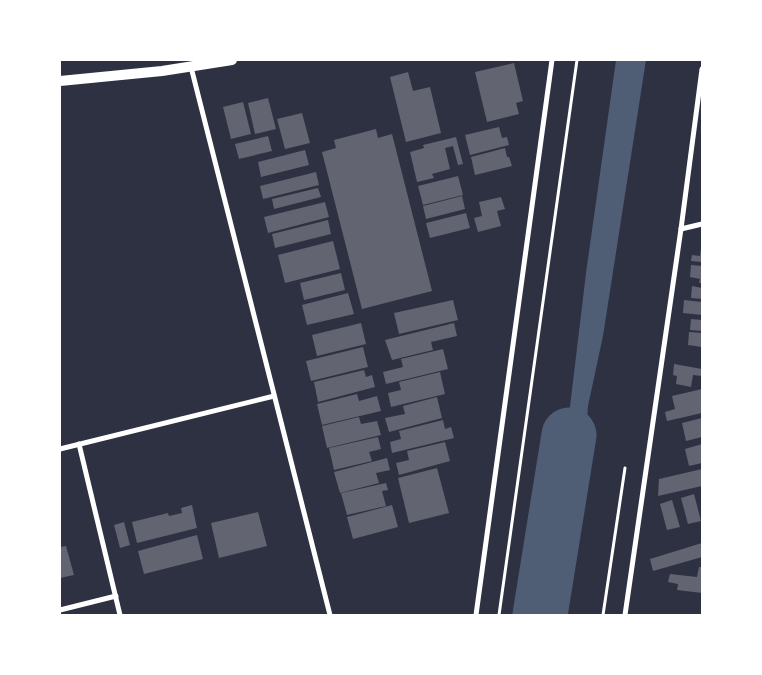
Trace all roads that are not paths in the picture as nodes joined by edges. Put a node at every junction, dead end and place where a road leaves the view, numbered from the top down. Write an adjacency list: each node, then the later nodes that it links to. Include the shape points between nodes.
1 (232, 60): 3 (main road)
2 (552, 60): 15 (street)
3 (191, 67): 5 (main road); 8 (street)
4 (702, 69): 7 (street)
5 (60, 81)
6 (702, 224): 7 (street)
7 (681, 229): 16 (street)
8 (274, 396): 9 (street); 14 (street)
9 (79, 444): 10 (street); 11 (street)
10 (60, 449)
11 (116, 596): 12 (street); 13 (street)
12 (60, 610)
13 (120, 615)
14 (330, 615)
15 (476, 615)
16 (625, 615)

